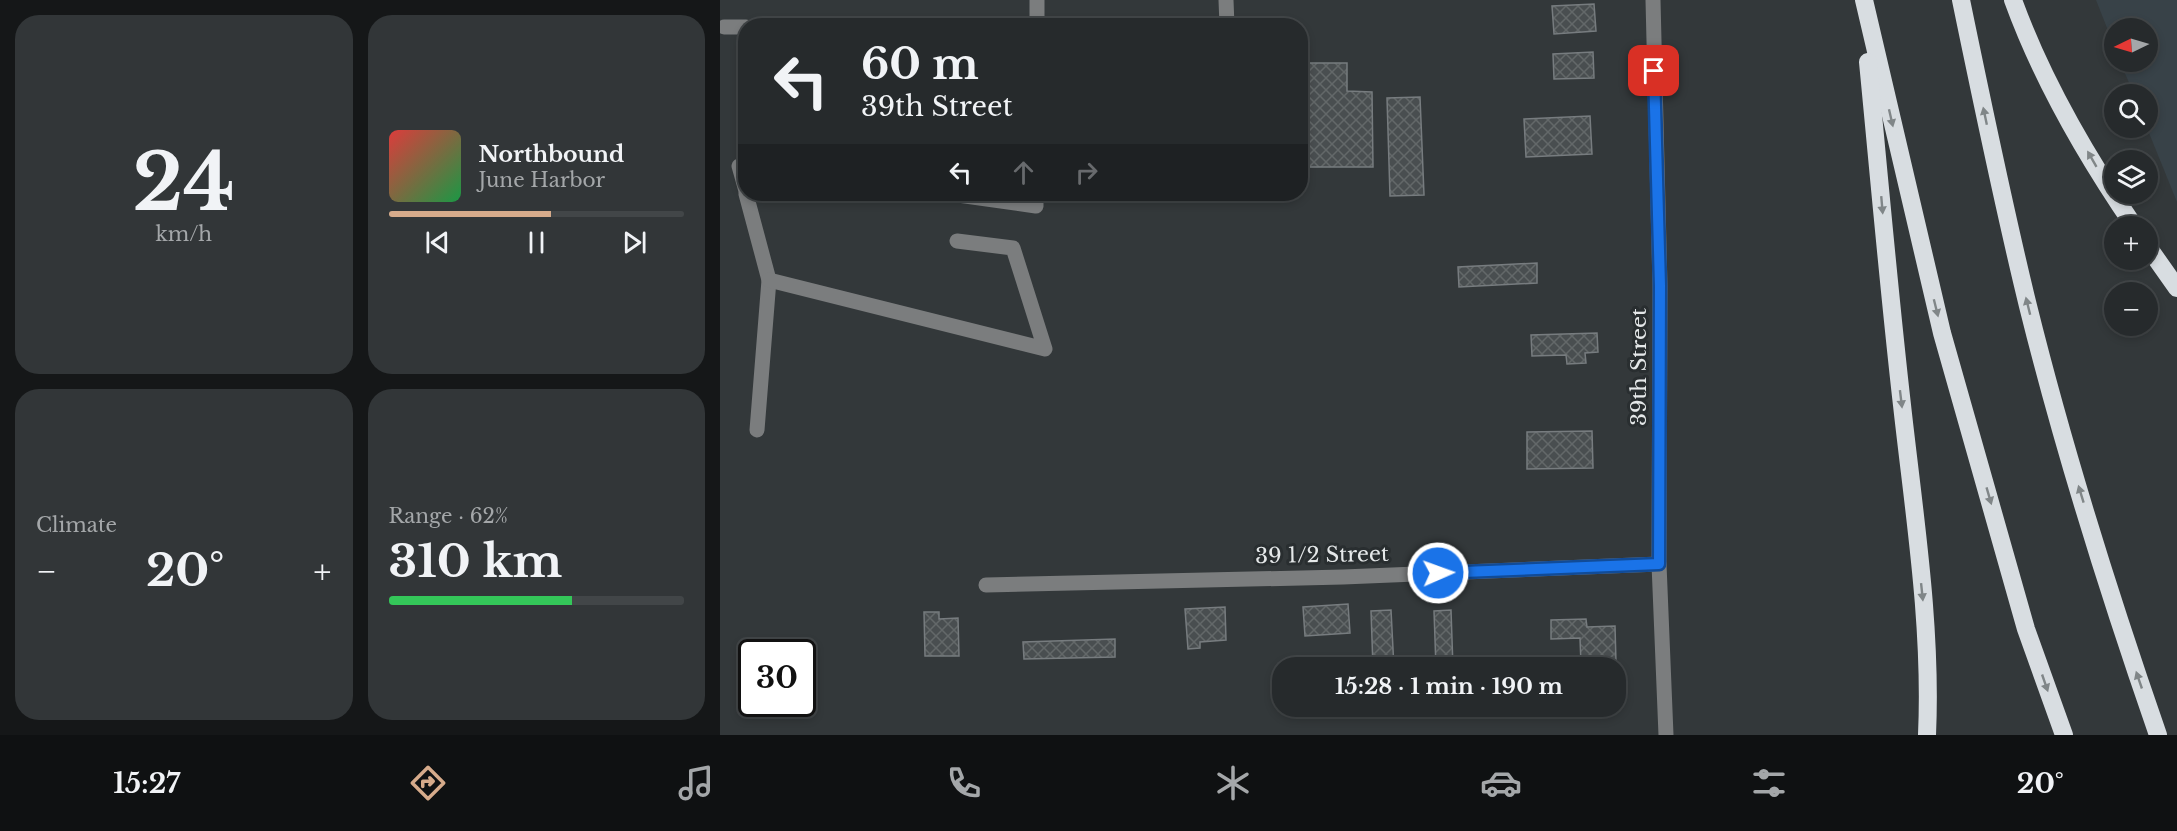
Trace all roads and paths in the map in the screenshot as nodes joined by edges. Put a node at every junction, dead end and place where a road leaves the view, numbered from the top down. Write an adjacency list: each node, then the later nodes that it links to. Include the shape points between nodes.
1 (1037, 0): 7 (street)
2 (1226, 0): 8 (street)
3 (1653, 0): 20 (street, 39th Street, via 1660,286)
4 (1863, 0): 23 (highway, one-way to 23, via 1924,610); 24 (highway, one-way to 24, via 1942,333 2026,628)
5 (1961, 0): 25 (highway, one-way to 5, via 2040,352)
6 (2013, 0): 14 (highway, one-way to 6, via 2062,109)
7 (1037, 18)
8 (1227, 18)
9 (724, 27): 10 (street)
10 (738, 27)
11 (748, 201): 17 (street)
12 (1001, 201): 13 (street, via 1036,206)
13 (1036, 201)
14 (2127, 216)
15 (957, 241): 17 (street, via 1013,248 1045,349)
16 (2158, 261): 18 (highway)
17 (769, 280): 19 (street)
18 (2177, 288)
19 (757, 430)
20 (1659, 564): 21 (street, 39 1/2 Street, via 1343,577); 22 (street, 39th Street)
21 (986, 585)
22 (1666, 735)
23 (1927, 735)
24 (2064, 735)
25 (2158, 735)

